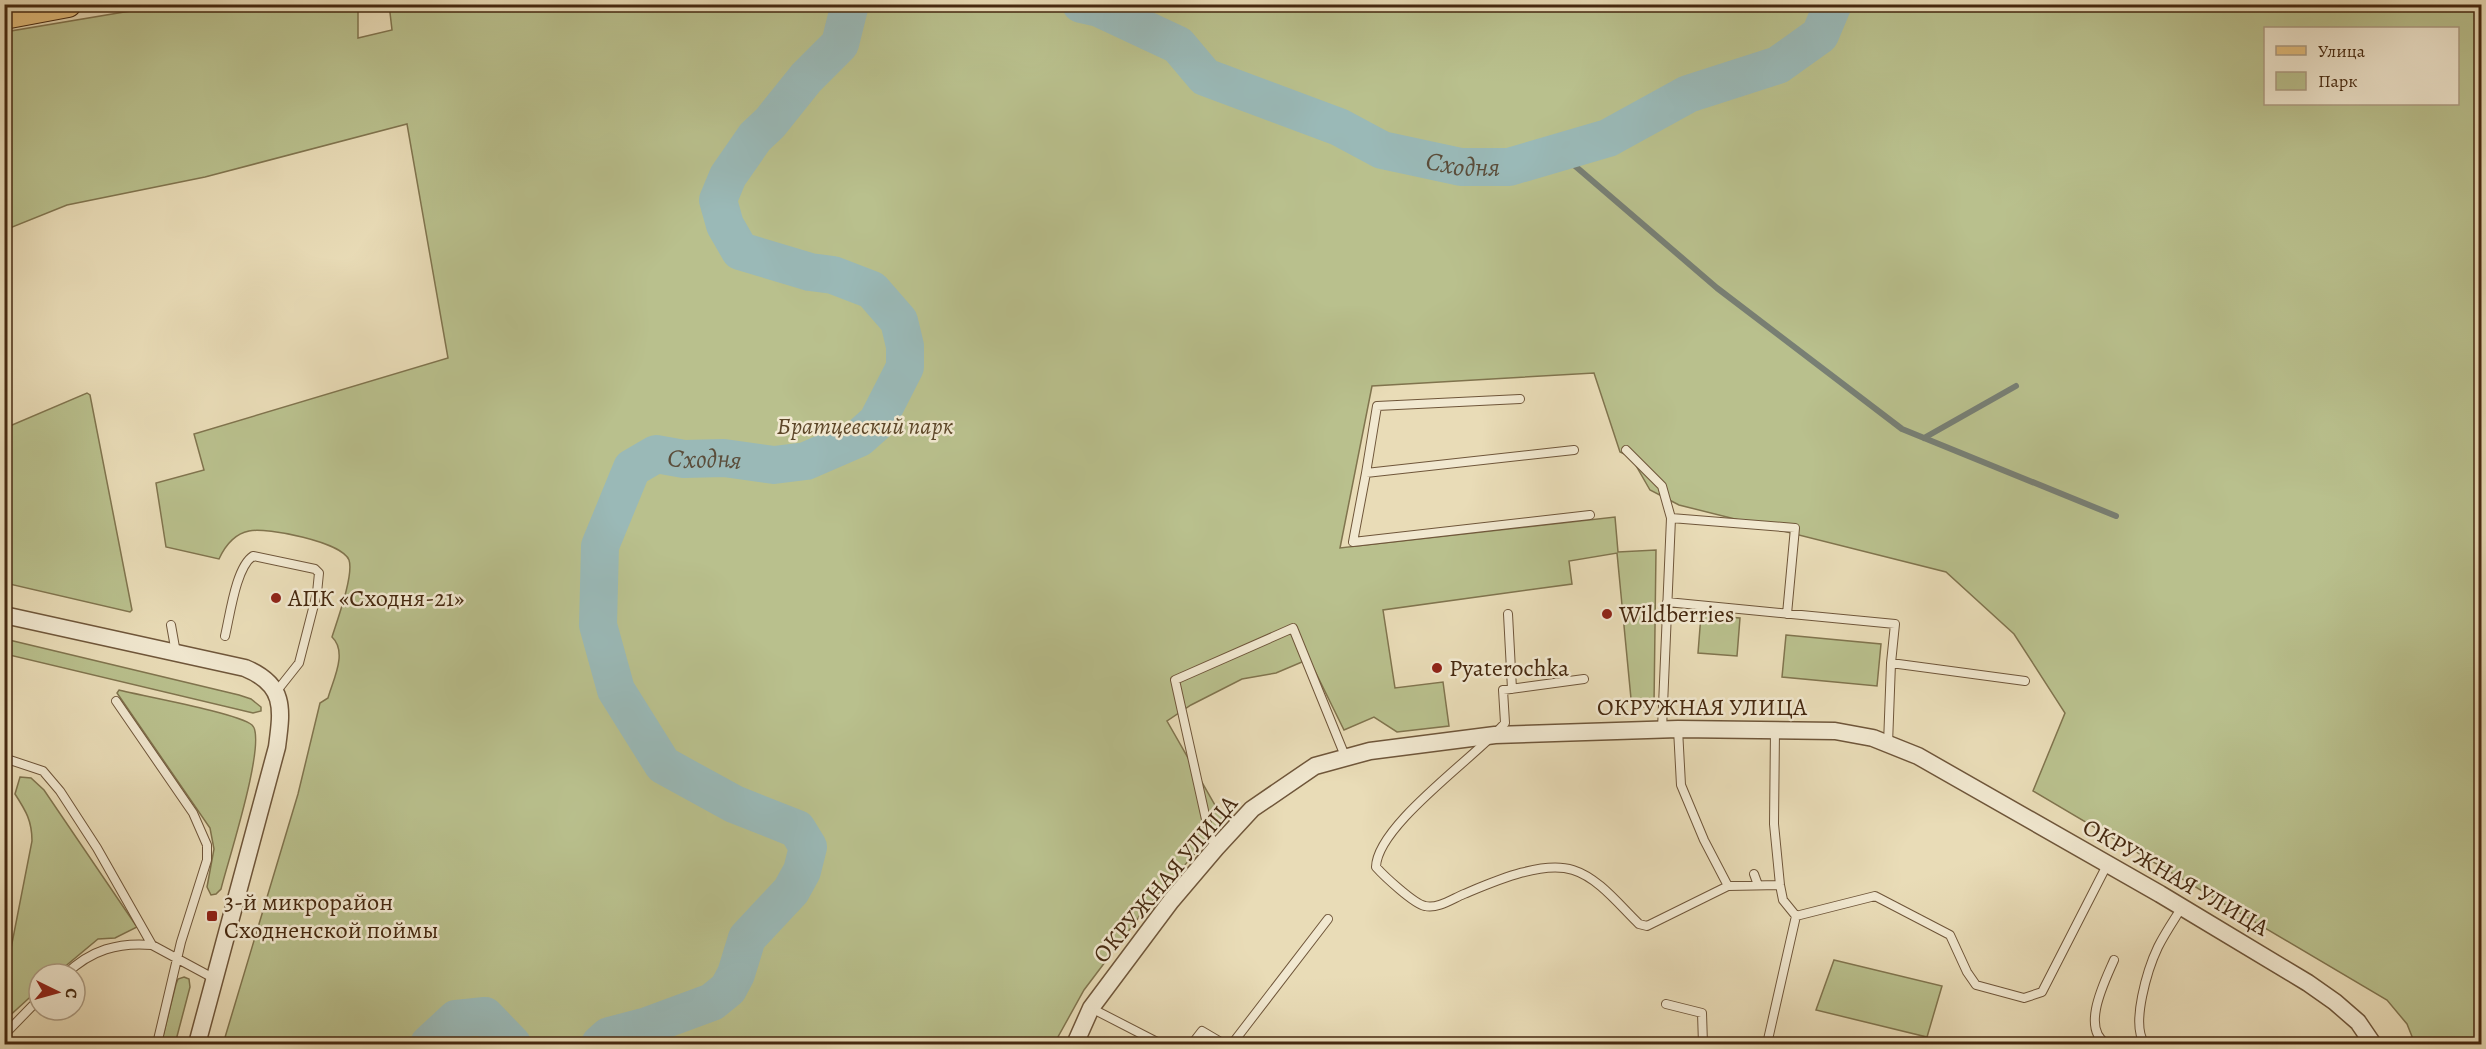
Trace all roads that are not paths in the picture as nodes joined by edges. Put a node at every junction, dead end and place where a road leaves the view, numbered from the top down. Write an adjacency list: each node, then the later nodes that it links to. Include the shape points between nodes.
1 (69, 4): 2 (main road)
2 (4, 16)
3 (1520, 399): 6 (lane, via 1377,406)
4 (1574, 450): 6 (lane)
5 (1626, 450): 8 (lane, via 1662,486)
6 (1366, 473): 7 (lane, via 1353,542)
7 (1590, 514)
8 (1671, 518): 9 (lane); 11 (lane, via 1795,528)
9 (1667, 602): 11 (lane); 22 (lane)
10 (1508, 614): 19 (lane)
11 (1787, 614): 16 (lane, via 1895,624)
12 (4, 615): 15 (street)
13 (171, 625): 15 (lane)
14 (225, 636): 20 (lane, via 242,571 253,556 319,573 299,663)
15 (176, 654): 20 (street, via 245,668 270,681)
16 (1891, 663): 18 (lane); 25 (lane)
17 (1584, 679): 19 (lane)
18 (2025, 681)
19 (1512, 689): 24 (lane, via 1503,690 1505,723)
20 (276, 692): 41 (street, via 280,706 277,747)
21 (116, 701): 38 (lane, via 193,813 207,845 207,860)
22 (1670, 729): 23 (street, ОКРУЖНАЯ УЛИЦА); 24 (street, ОКРУЖНАЯ УЛИЦА); 33 (lane, via 1681,785)
23 (1775, 730): 25 (street, ОКРУЖНАЯ УЛИЦА, via 1835,731); 32 (lane, via 1774,824)
24 (1495, 735): 26 (street, ОКРУЖНАЯ УЛИЦА); 33 (lane, via 1415,806 1376,854 1376,867 1383,875 1423,906 1436,906 1497,879 1551,867 1573,869 1593,879 1640,924 1647,926)
25 (1888, 744): 29 (street, ОКРУЖНАЯ УЛИЦА, via 1918,756)
26 (1345, 756): 28 (street, ОКРУЖНАЯ УЛИЦА, via 1316,766 1274,791); 28 (lane, via 1293,628 1175,680 1209,833)
27 (4, 758): 37 (lane, via 43,771 60,791)
28 (1216, 848): 43 (street, ОКРУЖНАЯ УЛИЦА)
29 (2108, 865): 34 (street, ОКРУЖНАЯ УЛИЦА); 35 (lane, via 2042,992 2024,998 1976,985 1950,934 1875,896)
30 (1754, 874): 31 (lane)
31 (1758, 885): 32 (lane); 33 (lane)
32 (1780, 885): 35 (lane, via 1783,900)
33 (1728, 886)
34 (2182, 907): 56 (lane, via 2158,948 2147,978 2138,1029); 57 (street, ОКРУЖНАЯ УЛИЦА, via 2335,1002 2358,1022)
35 (1796, 916): 54 (lane)
36 (1328, 919): 52 (lane)
37 (152, 945): 38 (lane); 40 (lane, via 131,943 101,950)
38 (177, 960): 41 (lane); 46 (lane)
39 (2115, 960): 55 (lane, via 2096,1010 2095,1028)
40 (84, 962)
41 (215, 979): 47 (street)
42 (1666, 1004): 53 (lane, via 1702,1013)
43 (1091, 1008): 48 (street, ОКРУЖНАЯ УЛИЦА); 49 (lane)
44 (27, 1011): 45 (lane)
45 (4, 1035)
46 (158, 1044)
47 (197, 1044)
48 (1075, 1044)
49 (1161, 1044)
50 (1192, 1044): 51 (lane, via 1202,1031)
51 (1224, 1044)
52 (1232, 1044)
53 (1703, 1044)
54 (1767, 1044)
55 (2107, 1044)
56 (2145, 1044)
57 (2373, 1044)

